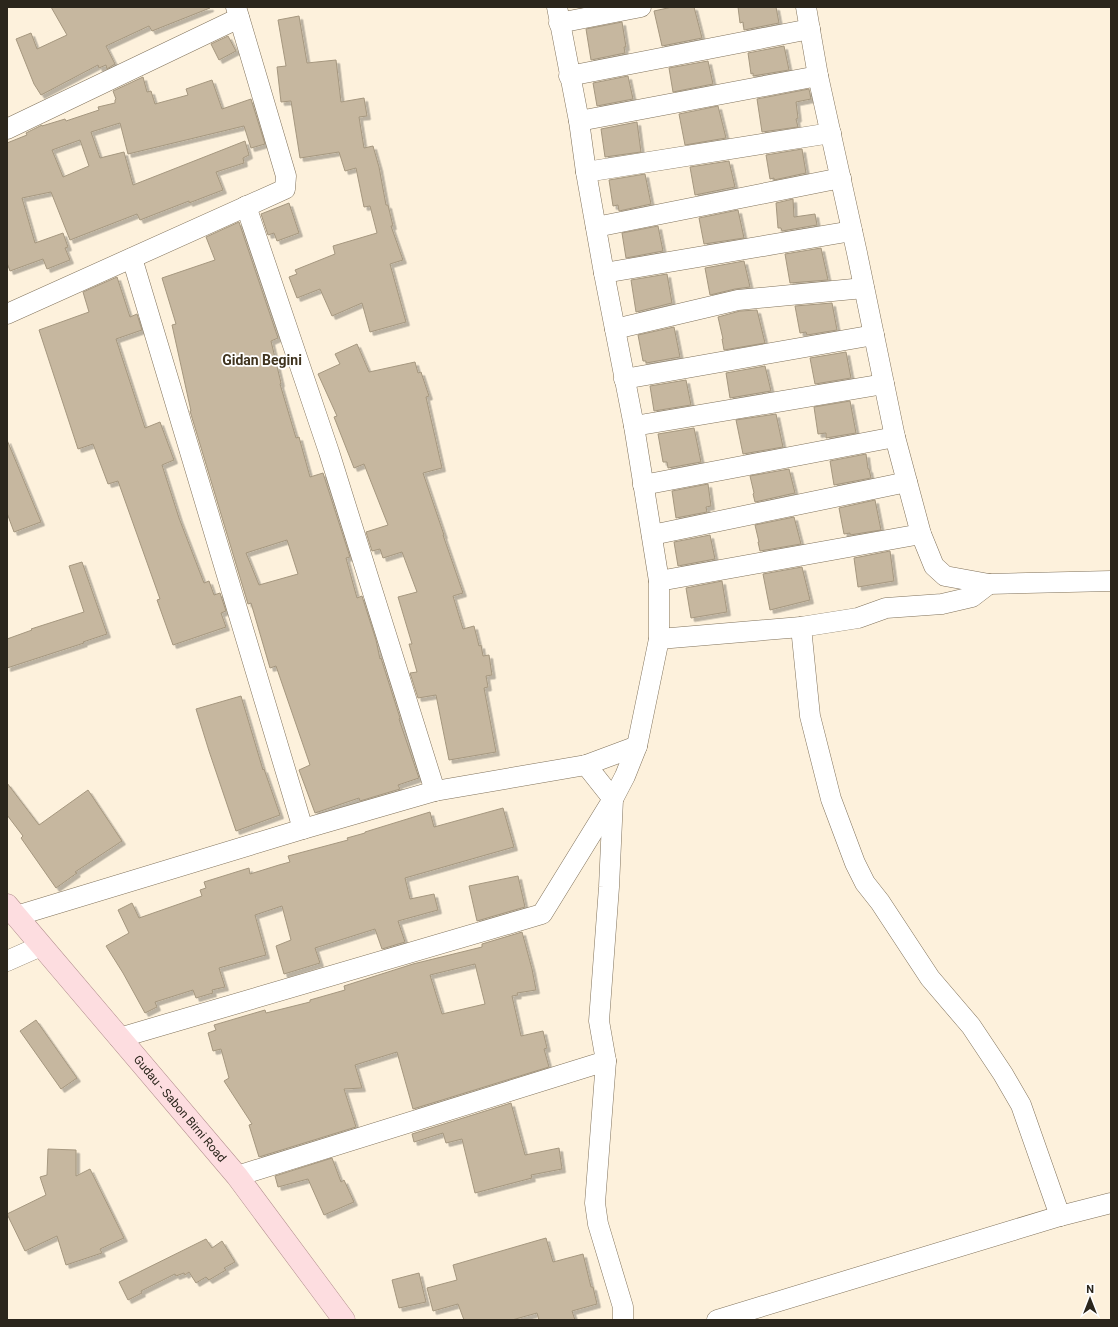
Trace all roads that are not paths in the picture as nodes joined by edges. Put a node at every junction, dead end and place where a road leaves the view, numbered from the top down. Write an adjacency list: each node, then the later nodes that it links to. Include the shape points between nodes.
1 (640, 7): 4 (street)
2 (806, 7): 5 (street)
3 (238, 13): 9 (street); 13 (street, via 286,176 285,189)
4 (558, 15): 6 (street)
5 (810, 29): 6 (street); 7 (street)
6 (569, 76): 8 (street)
7 (818, 76): 8 (street); 10 (street)
8 (579, 121): 11 (street)
9 (7, 129)
10 (831, 133): 11 (street); 12 (street)
11 (586, 172): 14 (street)
12 (841, 178): 14 (street); 15 (street)
13 (246, 206): 16 (street); 37 (street, via 329,452)
14 (596, 227): 17 (street)
15 (852, 231): 17 (street); 18 (street)
16 (132, 258): 19 (street); 39 (street)
17 (604, 273): 20 (street)
18 (864, 288): 20 (street, via 738,300); 21 (street)
19 (7, 314)
20 (615, 329): 22 (street)
21 (874, 335): 22 (street); 23 (street)
22 (624, 379): 24 (street)
23 (884, 384): 24 (street); 25 (street)
24 (634, 426): 27 (street)
25 (895, 437): 26 (street); 27 (street)
26 (907, 482): 28 (street); 29 (street)
27 (644, 485): 29 (street)
28 (921, 534): 31 (street); 32 (street, via 934,566 945,576)
29 (652, 535): 31 (street)
30 (1111, 580): 32 (street)
31 (659, 581): 34 (street)
32 (989, 584): 33 (street, via 972,597 942,604 886,608 858,618)
33 (801, 627): 34 (street); 47 (street, via 810,716 831,798 855,863 865,883 930,978 971,1026 1003,1074 1021,1105)
34 (659, 639): 35 (street)
35 (637, 746): 36 (street); 38 (street)
36 (586, 765): 37 (street); 38 (street)
37 (435, 791): 39 (street)
38 (613, 799): 43 (street, via 542,914); 44 (street, via 599,1021)
39 (303, 829): 40 (street)
40 (12, 910): 41 (main road, Gudau - Sabon Birni Road)
41 (41, 946): 42 (street); 43 (main road, Gudau - Sabon Birni Road)
42 (7, 961)
43 (119, 1038): 45 (main road, Gudau - Sabon Birni Road)
44 (606, 1062): 45 (street); 49 (street, via 595,1203 598,1224 623,1307)
45 (237, 1176): 48 (main road, Gudau - Sabon Birni Road)
46 (1111, 1203): 47 (street)
47 (1060, 1216): 50 (street)
48 (344, 1320)
49 (623, 1320)
50 (717, 1320)

